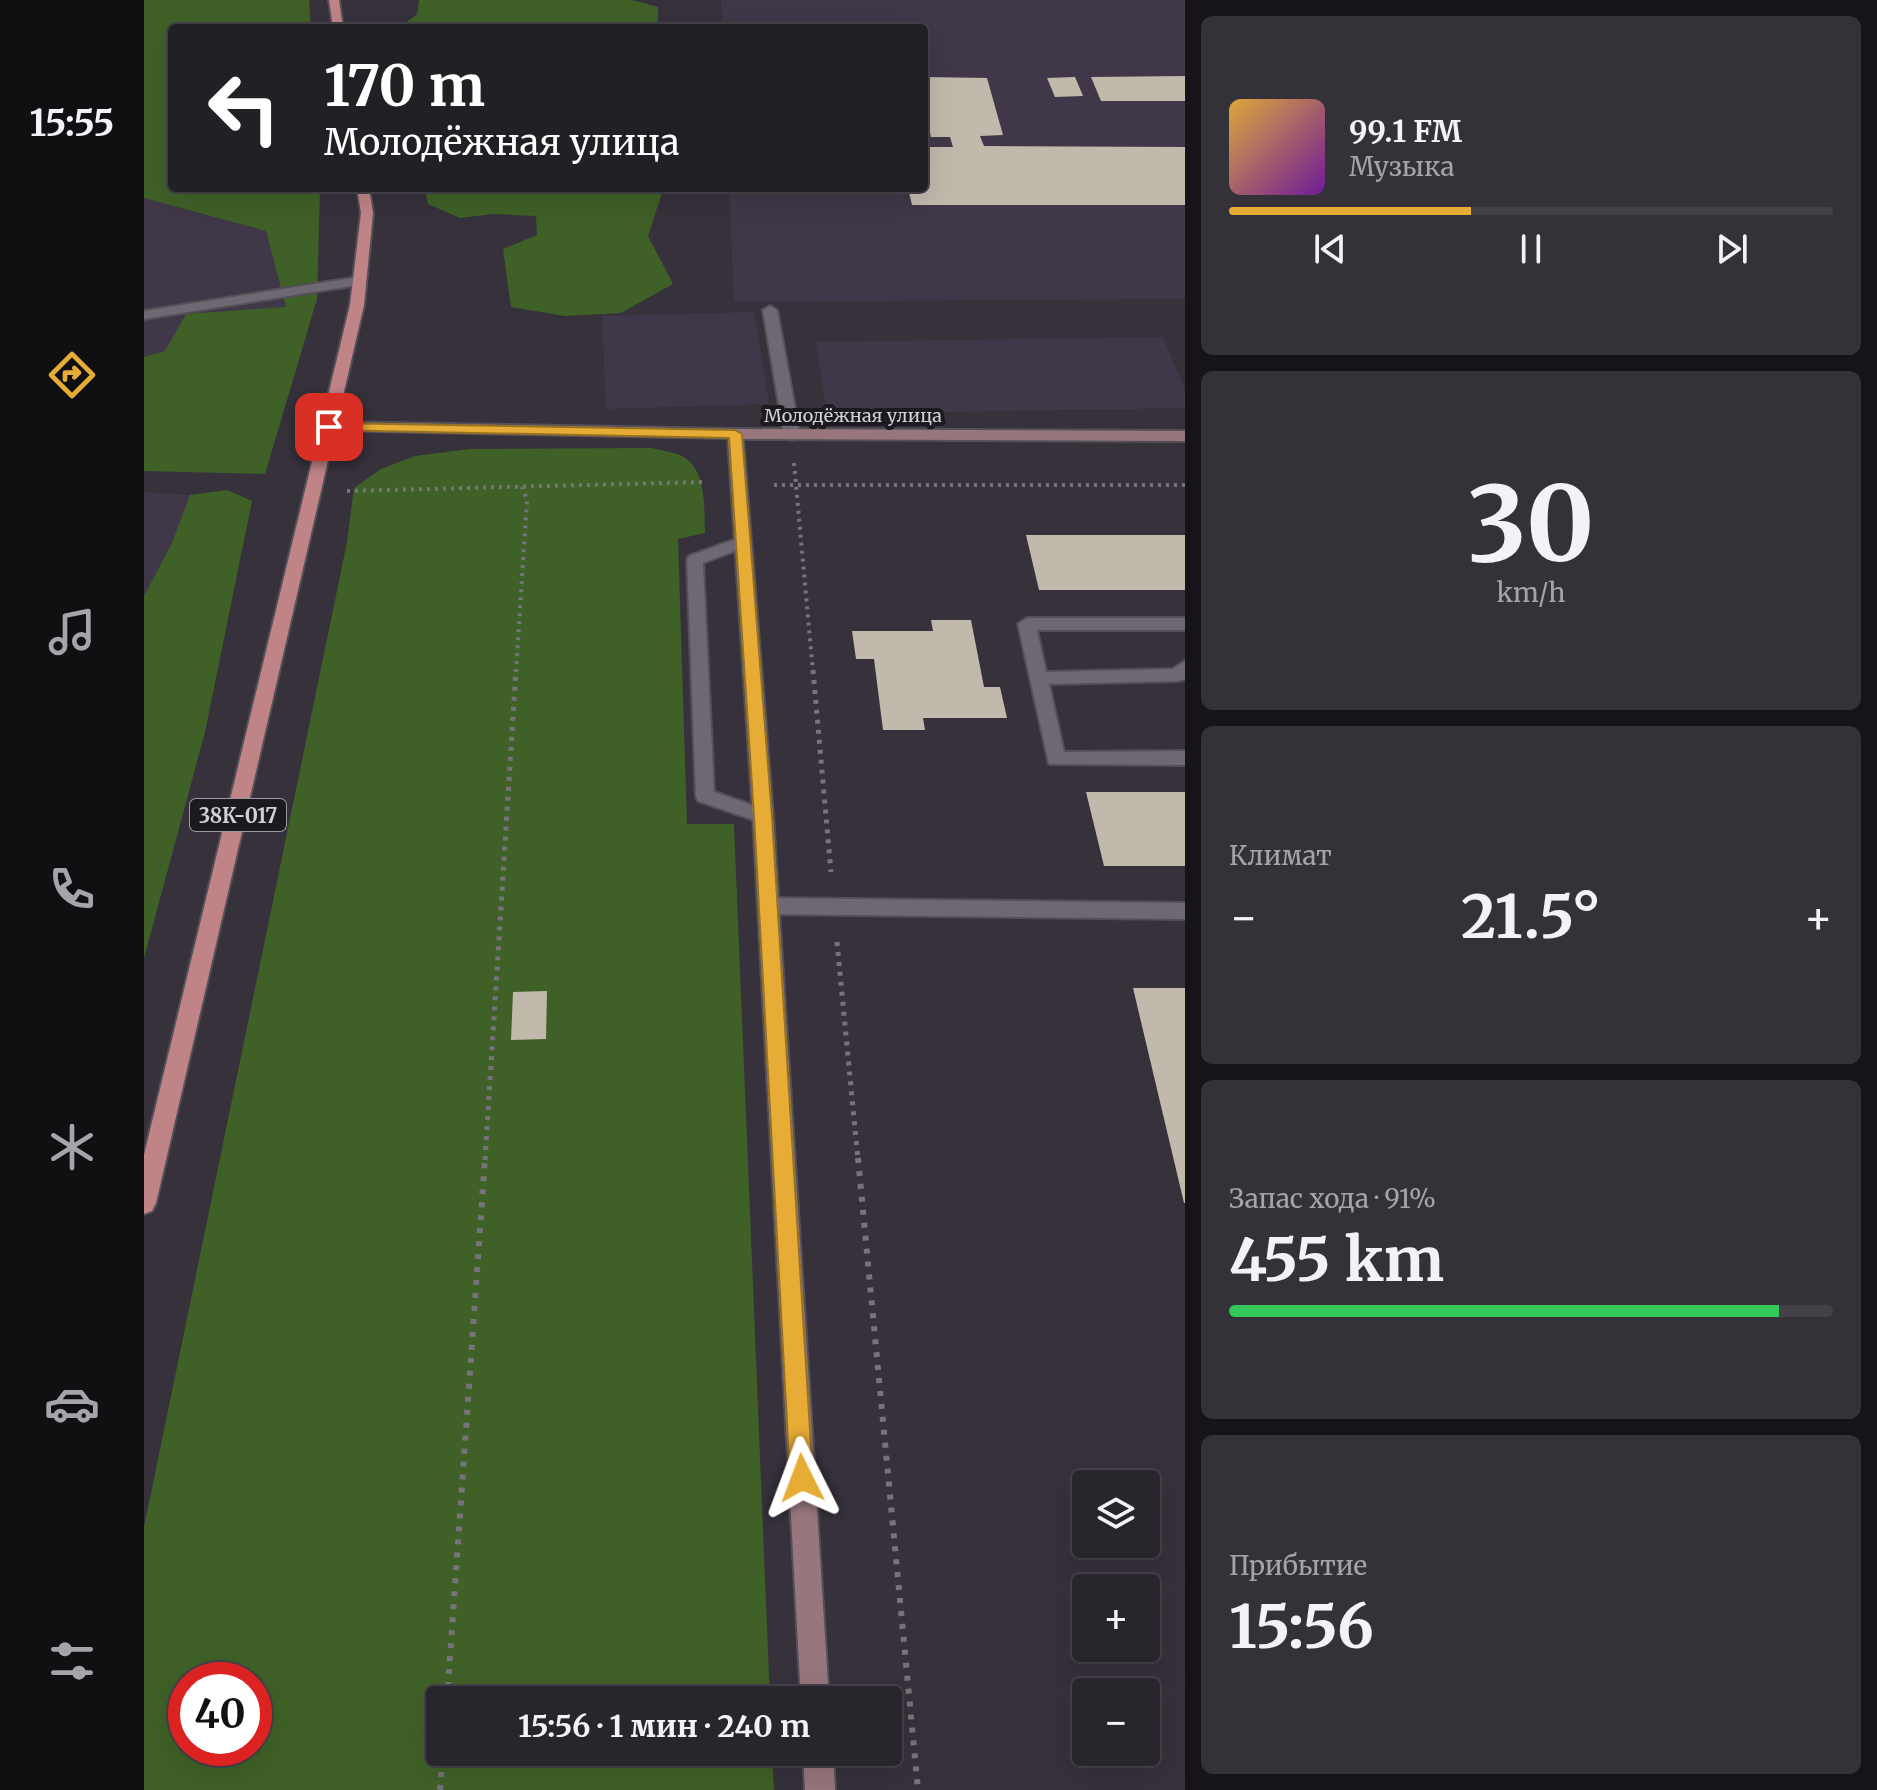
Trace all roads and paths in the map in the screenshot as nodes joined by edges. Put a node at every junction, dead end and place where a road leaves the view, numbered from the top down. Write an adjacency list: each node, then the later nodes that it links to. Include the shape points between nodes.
1 (334, 0): 2 (main road)
2 (337, 24)
3 (364, 192): 4 (main road, 38К-017, via 367,213)
4 (359, 281): 6 (lane); 7 (main road, 38К-017)
5 (770, 310): 9 (lane)
6 (144, 315)
7 (329, 427): 8 (street, Молодёжная улица); 21 (main road, 38К-017)
8 (735, 434): 9 (street, Молодёжная улица); 12 (street)
9 (792, 435): 10 (street, Молодёжная улица); 19 (path)
10 (1185, 436)
11 (522, 487): 22 (path, via 527,500)
12 (742, 542): 17 (street); 17 (lane, via 695,560 705,796)
13 (1185, 624): 15 (lane, via 1027,624)
14 (1185, 667): 15 (lane, via 1178,675)
15 (1039, 678): 16 (lane, via 1056,759)
16 (1185, 758)
17 (763, 816): 18 (street)
18 (768, 906): 19 (lane); 23 (street)
19 (834, 906): 20 (lane); 28 (path)
20 (1185, 911)
21 (144, 1203)
22 (448, 1686)
23 (814, 1686)
24 (442, 1766): 26 (path)
25 (819, 1766): 27 (street)
26 (440, 1790)
27 (820, 1790)
28 (918, 1790)

